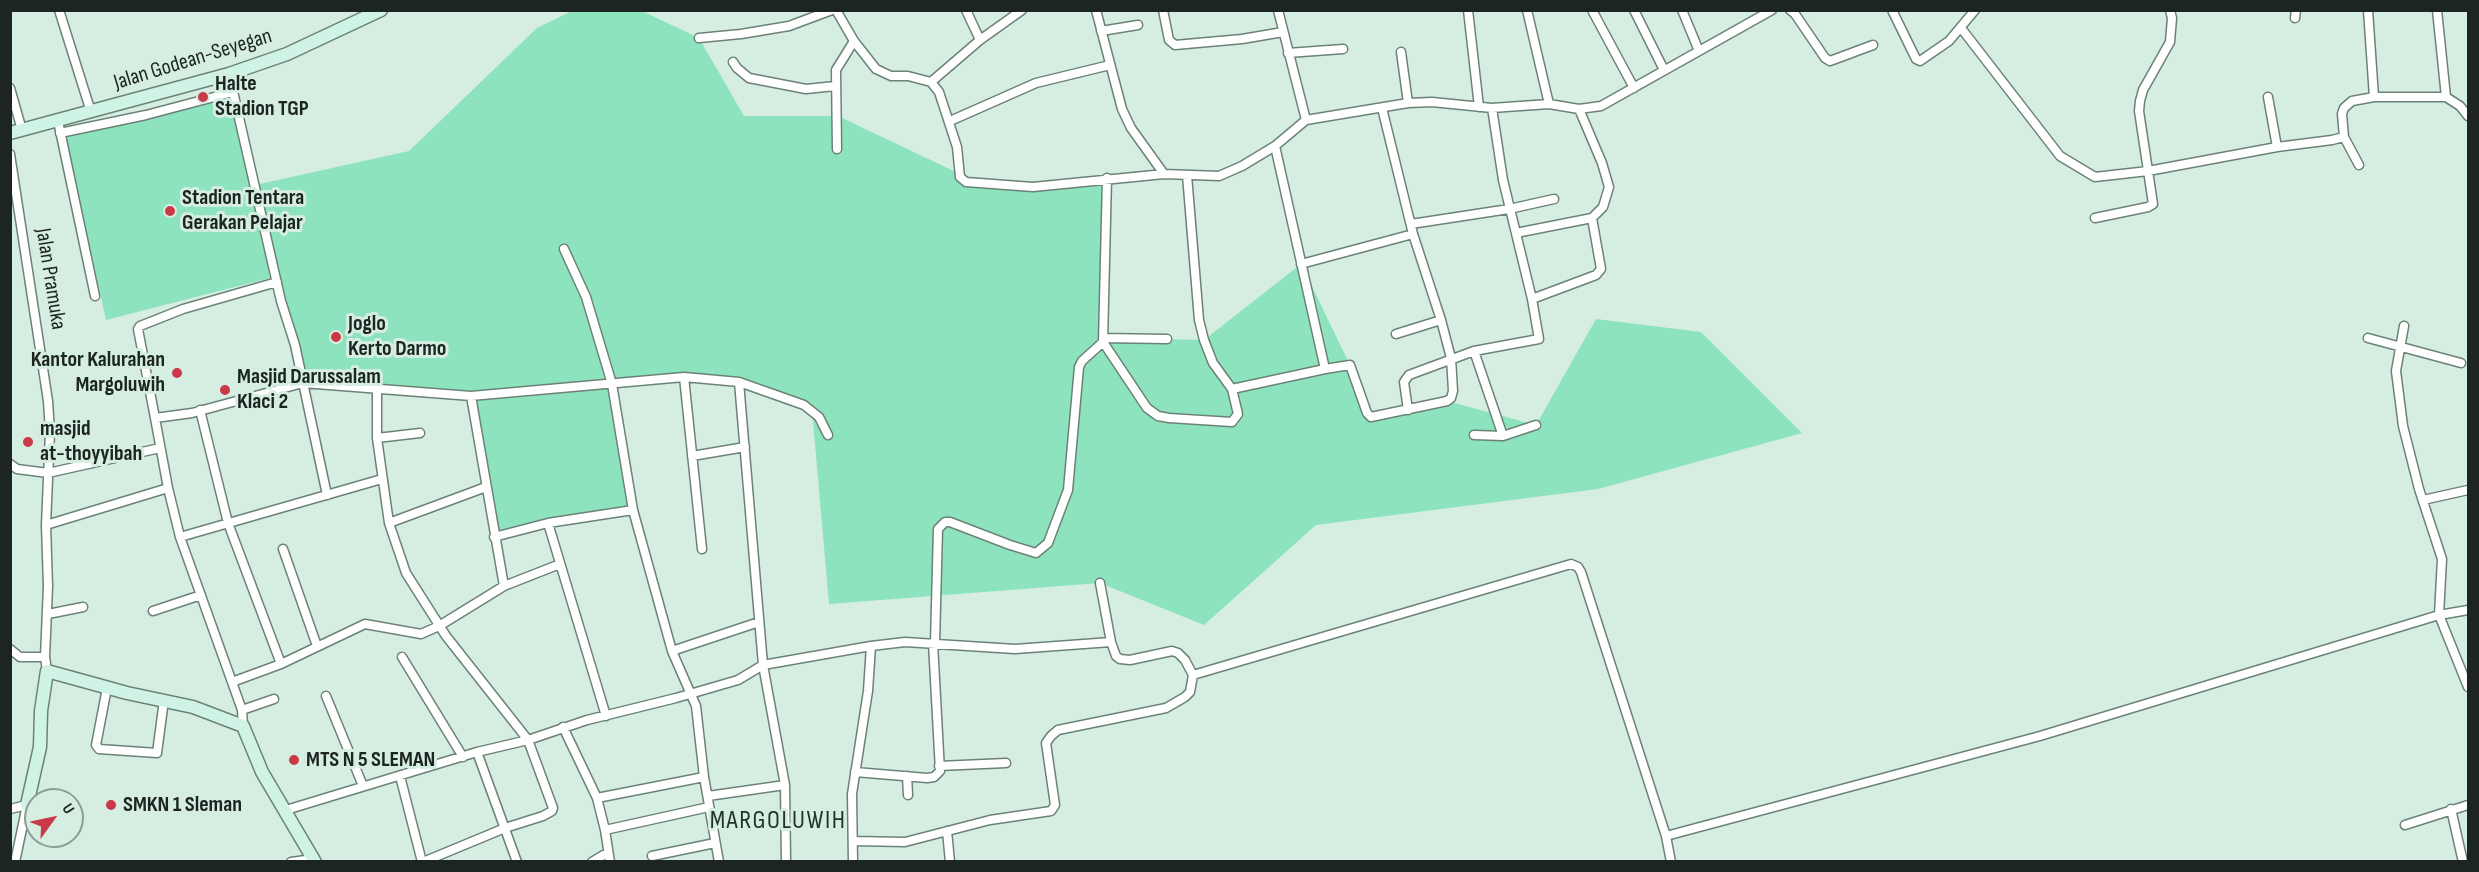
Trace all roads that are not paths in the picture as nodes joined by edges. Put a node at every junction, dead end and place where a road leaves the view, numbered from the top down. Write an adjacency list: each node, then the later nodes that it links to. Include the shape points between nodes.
1 (59, 10): 51 (street)
2 (381, 10): 36 (street, Jalan Godean-Seyegan, via 287,54)
3 (834, 10): 25 (street, via 789,26); 27 (street)
4 (966, 10): 26 (street)
5 (1096, 10): 23 (street)
6 (1162, 10): 24 (street, via 1169,40 1174,45)
7 (1278, 10): 24 (street)
8 (1468, 10): 47 (street)
9 (1527, 10): 46 (street)
10 (1592, 10): 40 (street)
11 (1634, 10): 35 (street)
12 (1682, 10): 30 (street)
13 (1772, 10): 30 (street)
14 (1790, 10): 28 (street, via 1830,61)
15 (1892, 10): 22 (street, via 1918,61)
16 (1975, 10): 22 (street)
17 (2170, 10): 63 (street, via 2170,42 2140,100)
18 (2368, 10): 43 (street)
19 (2437, 10): 44 (street)
20 (1021, 11): 26 (street)
21 (1138, 25): 23 (street)
22 (1961, 28): 63 (street, via 2060,156 2095,177)
23 (1101, 31): 34 (street)
24 (1283, 32): 32 (street)
25 (699, 38)
26 (980, 40): 37 (street)
27 (854, 41): 37 (street, via 876,69 891,76); 38 (street, via 836,70)
28 (1873, 45)
29 (1344, 49): 32 (street)
30 (1699, 51): 35 (street)
31 (1401, 52): 45 (street)
32 (1288, 53): 53 (street)
33 (733, 62): 38 (street, via 748,78 806,89)
34 (1110, 65): 54 (street, via 1036,83); 64 (street, via 1131,128)
35 (1664, 70): 40 (street)
36 (229, 74): 41 (street); 51 (street, Jalan Godean-Seyegan)
37 (931, 82): 54 (street)
38 (835, 86): 60 (street)
39 (10, 88): 56 (street)
40 (1634, 88): 50 (street, via 1601,106)
41 (233, 92): 55 (street); 76 (street)
42 (2268, 97): 59 (street)
43 (2374, 97): 44 (street); 57 (street, via 2352,101 2344,108)
44 (2446, 97): 52 (street)
45 (1408, 103): 47 (street); 48 (street)
46 (1549, 104): 49 (street); 50 (street)
47 (1479, 107): 49 (street)
48 (1382, 108): 53 (street); 71 (street)
49 (1492, 108): 68 (street)
50 (1579, 109): 69 (street, via 1609,187 1603,207)
51 (91, 112): 55 (street, Jalan Godean-Seyegan)
52 (2469, 116)
53 (1305, 120): 58 (street)
54 (950, 121): 66 (street, via 960,177 966,182 1032,187)
55 (59, 127): 56 (street, Jalan Godean-Seyegan); 77 (street)
56 (16, 132)
57 (2344, 137): 59 (street); 62 (street)
58 (1275, 146): 65 (street, via 1219,176); 75 (street)
59 (2277, 147): 63 (street)
60 (837, 149)
61 (10, 154): 110 (street, Jalan Pramuka, via 48,401)
62 (2359, 165)
63 (2148, 171): 70 (street, via 2152,205)
64 (1164, 174): 65 (street); 66 (street)
65 (1187, 175): 95 (street, via 1199,320 1213,363)
66 (1107, 178): 84 (street)
67 (1554, 199): 68 (street)
68 (1509, 209): 71 (street); 72 (street)
69 (1592, 218): 72 (street); 78 (street, via 1600,273)
70 (2095, 218)
71 (1411, 224): 73 (street)
72 (1516, 233): 78 (street)
73 (1413, 234): 75 (street); 79 (street)
74 (564, 249): 93 (street, via 586,297)
75 (1301, 264): 89 (street)
76 (277, 282): 92 (street); 99 (street, via 183,309 140,326)
77 (95, 296)
78 (1532, 299): 86 (street, via 1539,339)
79 (1441, 320): 81 (street); 87 (street)
80 (2404, 326): 85 (street)
81 (1396, 334)
82 (2368, 338): 85 (street)
83 (1167, 339): 84 (street)
84 (1103, 340): 95 (street, via 1147,408 1158,416 1232,422 1238,414); 138 (street, via 1079,367 1068,490 1048,543 1036,552 950,522 938,529)
85 (2401, 347): 88 (street); 116 (street, via 2396,371 2403,426)
86 (1474, 351): 87 (street); 104 (street)
87 (1451, 358): 97 (street, via 1406,378); 97 (street, via 1451,398)
88 (2461, 363)
89 (1325, 369): 95 (street); 97 (street, via 1350,364 1370,417)
90 (684, 377): 91 (street); 93 (street); 108 (street)
91 (739, 382): 102 (street, via 804,405 819,417); 106 (street)
92 (303, 383): 94 (street); 98 (street); 115 (street)
93 (612, 384): 96 (street); 117 (street)
94 (377, 388): 96 (street); 105 (street)
95 (1232, 390)
96 (471, 396): 112 (street)
97 (1408, 410)
98 (200, 411): 99 (street); 118 (street)
99 (155, 418): 107 (street)
100 (1536, 425): 104 (street)
101 (420, 433): 105 (street)
102 (828, 435)
103 (1474, 435): 104 (street)
104 (1503, 436)
105 (377, 438): 111 (street)
106 (745, 447): 108 (street); 135 (street)
107 (160, 448): 110 (street); 113 (street)
108 (692, 456): 125 (street)
109 (10, 464): 110 (street, via 18,469)
110 (48, 473): 121 (street, Jalan Pramuka)
111 (382, 479): 115 (street); 119 (street)
112 (486, 487): 119 (street); 123 (street)
113 (168, 488): 121 (street); 122 (street)
114 (2469, 490): 116 (street)
115 (327, 495): 118 (street)
116 (2423, 500): 134 (street, via 2442,559)
117 (633, 510): 120 (street); 142 (street)
118 (228, 523): 122 (street); 145 (street)
119 (389, 523): 136 (street, via 406,573)
120 (548, 523): 123 (street); 126 (street)
121 (46, 525): 133 (street, Jalan Pramuka)
122 (180, 537): 129 (street)
123 (494, 537): 128 (street)
124 (283, 549): 139 (street)
125 (702, 549)
126 (560, 564): 128 (street); 157 (street)
127 (1100, 583): 137 (street)
128 (504, 586): 136 (street)
129 (201, 595): 132 (street); 149 (street)
130 (83, 607): 133 (street)
131 (2469, 610): 134 (street)
132 (153, 611)
133 (48, 614): 143 (street, Jalan Pramuka)
134 (2439, 615): 150 (street); 184 (street, via 2040,736)
135 (759, 622): 142 (street); 146 (street)
136 (439, 626): 139 (street, via 421,634 365,624); 160 (street)
137 (1111, 642): 138 (street, via 1015,649); 148 (street, via 1120,659 1178,653)
138 (934, 643): 140 (street); 164 (street)
139 (317, 646): 145 (street)
140 (871, 646): 146 (street); 165 (street)
141 (10, 649): 143 (street, via 20,657)
142 (672, 651): 152 (street)
143 (45, 657): 147 (street, Jalan Pramuka)
144 (402, 657): 162 (street)
145 (281, 664): 149 (street)
146 (763, 665): 152 (street, via 738,680); 169 (street)
147 (47, 671): 151 (street); 171 (street, Jalan Pramuka, via 40,747)
148 (1193, 675): 183 (street, via 1190,692 1173,705 1058,730 1051,736 1046,743 1055,805 1051,811); 184 (street, via 1574,564 1581,572)
149 (232, 682): 156 (street)
150 (2469, 687)
151 (107, 688): 155 (street); 155 (street, via 96,745 99,749 157,753)
152 (690, 694): 157 (street); 168 (street, via 696,706)
153 (326, 696): 170 (street)
154 (274, 699): 156 (street)
155 (164, 700): 158 (street)
156 (242, 710): 158 (street)
157 (606, 716): 159 (street)
158 (243, 726): 178 (street, via 262,772)
159 (564, 727): 160 (street); 174 (street)
160 (528, 740): 161 (street); 181 (street, via 552,812)
161 (477, 752): 162 (street); 181 (street)
162 (463, 757): 166 (street)
163 (1006, 763): 164 (street)
164 (939, 766): 167 (street, via 934,777)
165 (855, 772): 167 (street); 185 (street)
166 (400, 776): 170 (street); 193 (street)
167 (907, 776): 172 (street)
168 (704, 777): 173 (street); 174 (street)
169 (785, 785): 173 (street); 197 (street)
170 (363, 786): 178 (street)
171 (31, 788)
172 (908, 795)
173 (708, 796): 176 (street)
174 (597, 798): 182 (street)
175 (2469, 805): 177 (street)
176 (709, 807): 182 (street); 186 (street)
177 (2451, 809): 180 (street); 189 (street)
178 (286, 810): 190 (street)
179 (24, 819): 191 (street, Jalan Pramuka)
180 (2405, 825)
181 (505, 828): 193 (street); 194 (street)
182 (605, 830): 188 (street)
183 (947, 831): 185 (street, via 905,842); 199 (street)
184 (1666, 836): 200 (street)
185 (854, 841): 198 (street)
186 (715, 843): 187 (street); 196 (street)
187 (652, 856)
188 (608, 857): 195 (street)
189 (2464, 858)
190 (314, 860): 192 (street)
191 (15, 861)
192 (291, 861)
193 (423, 861)
194 (517, 861)
195 (592, 861)
196 (719, 861)
197 (786, 861)
198 (853, 861)
199 (950, 861)
200 (1671, 861)

